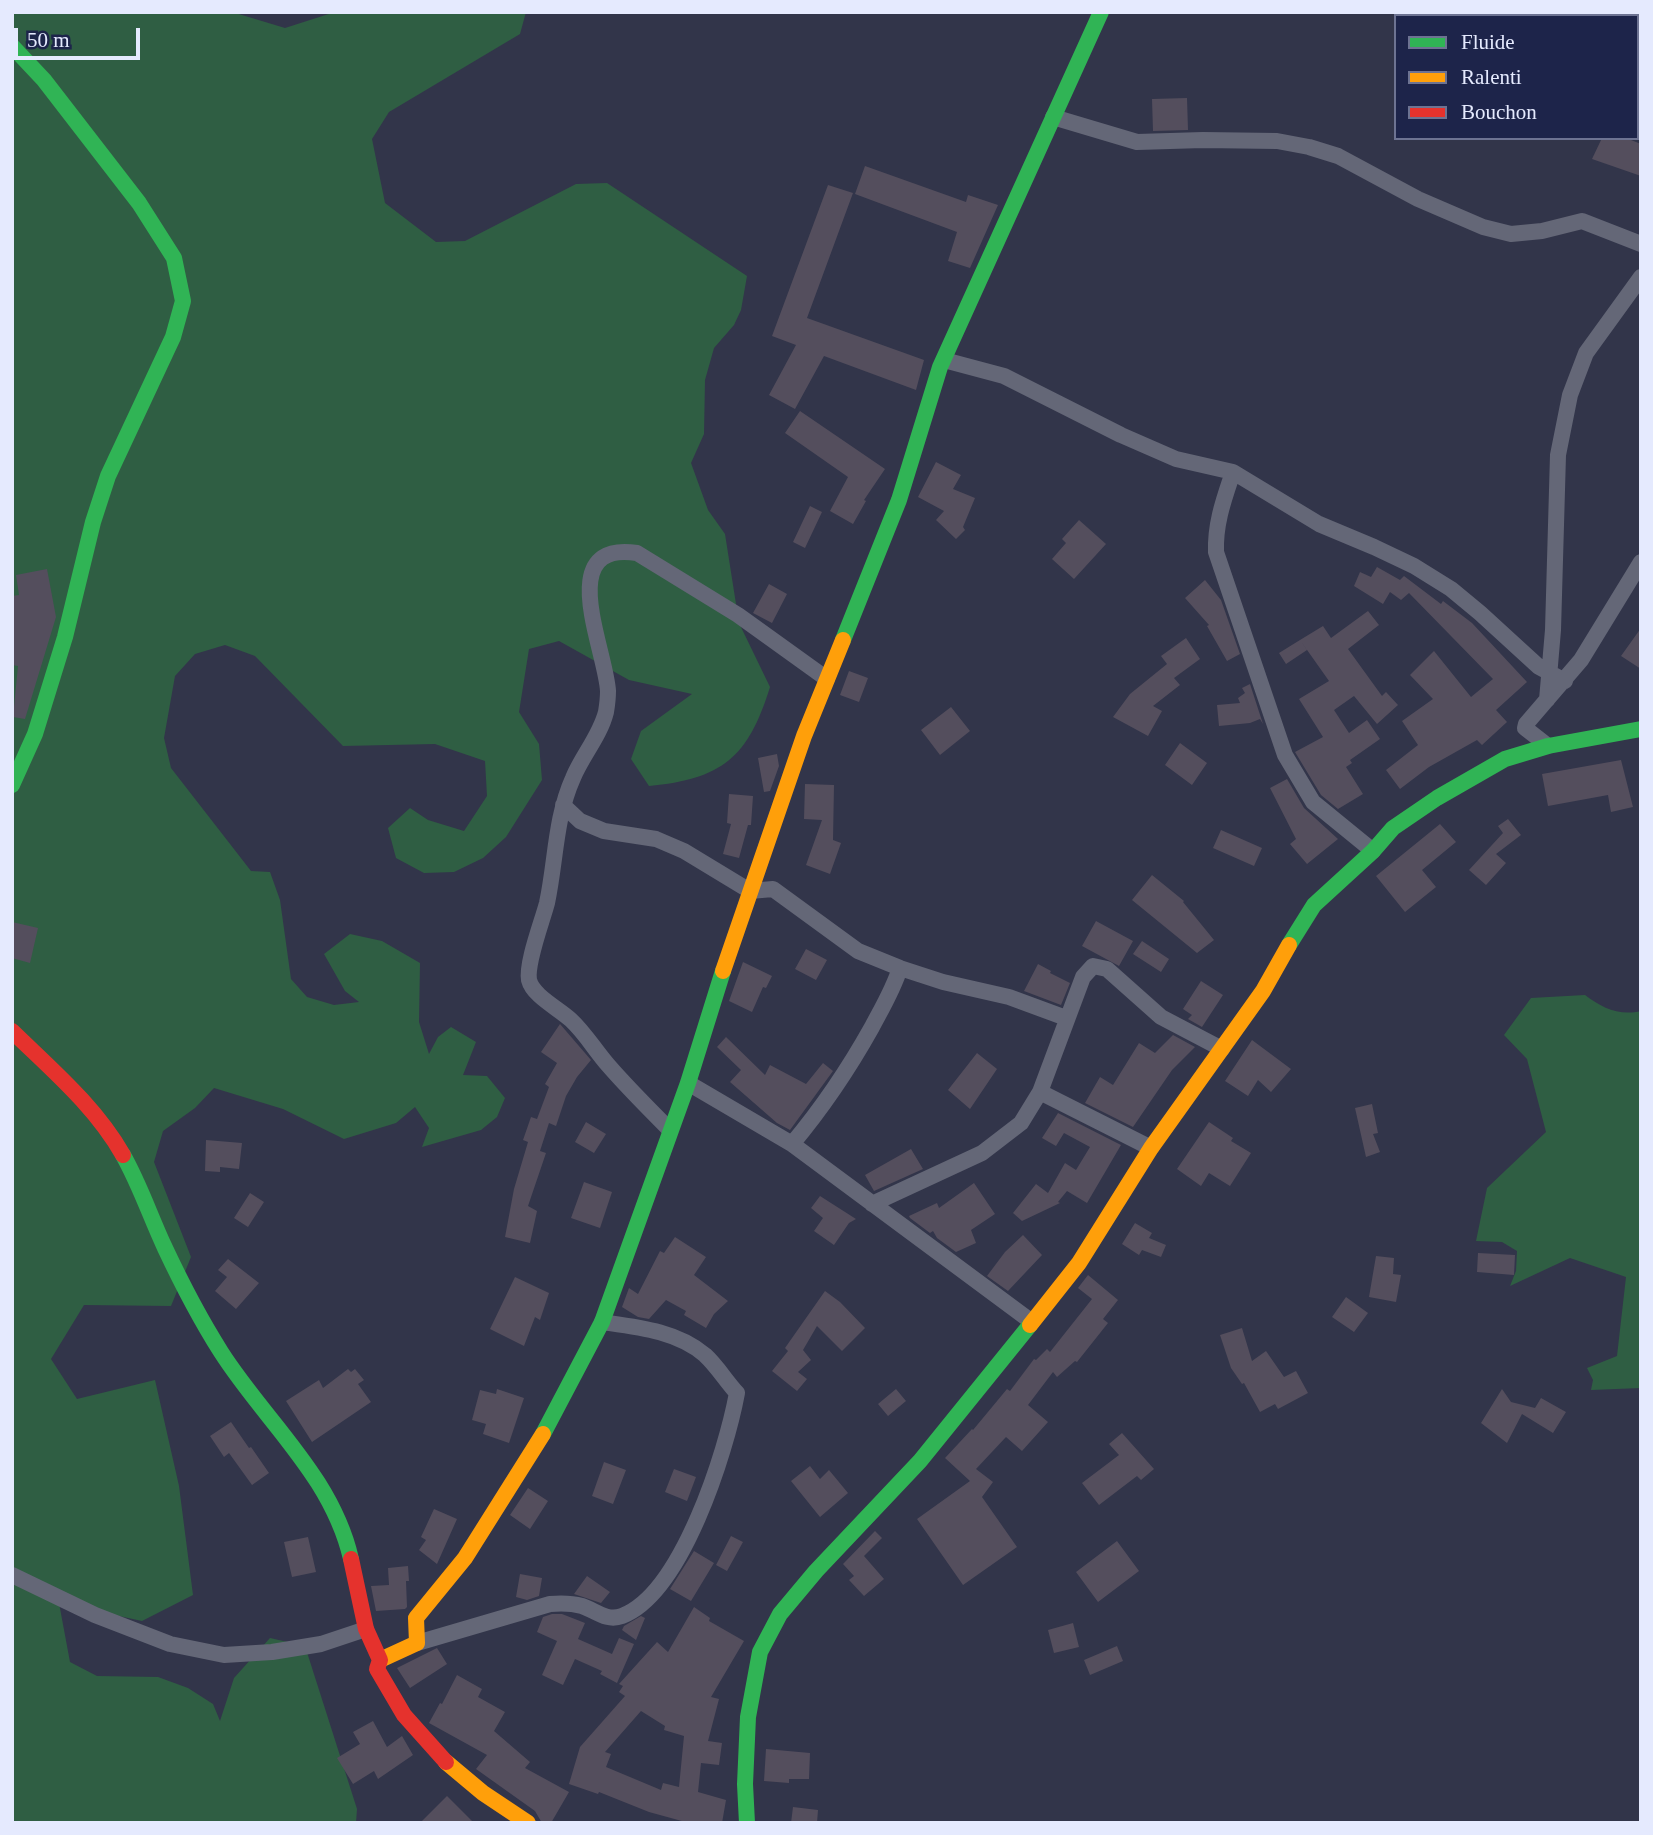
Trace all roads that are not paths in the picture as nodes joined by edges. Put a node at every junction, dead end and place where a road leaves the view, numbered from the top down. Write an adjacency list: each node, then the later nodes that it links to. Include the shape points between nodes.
1 (1101, 12): 3 (street)
2 (12, 46): 15 (street, via 139,203 174,258 183,301 173,337 108,476 58,662 35,734)
3 (1053, 117): 4 (street, via 1137,142 1278,141 1309,147 1338,156 1483,228 1511,234 1582,220); 6 (street)
4 (1641, 244)
5 (1641, 277): 9 (street, via 1586,353 1570,395 1558,455)
6 (944, 360): 7 (street, via 1004,376 1176,459); 10 (street, via 899,500)
7 (1233, 472): 9 (street, via 1319,524 1414,566 1451,589); 17 (street, via 1219,514 1216,552 1285,755 1312,802)
8 (1641, 562): 11 (street)
9 (1548, 674): 11 (street); 12 (street)
10 (827, 680): 16 (street, via 726,608 637,553 618,550 600,559 590,576 593,621 608,690 606,713); 18 (street)
11 (1565, 681): 12 (street)
12 (1546, 700): 14 (street, via 1525,728)
13 (1641, 729): 14 (street)
14 (1548, 746): 17 (street, via 1505,759 1437,798 1393,828)
15 (12, 785)
16 (563, 805): 18 (street, via 580,821 604,831 656,839 684,850); 25 (street, via 547,901 528,969 530,984 579,1028)
17 (1373, 851): 22 (street, via 1304,918 1263,991)
18 (750, 891): 19 (street, via 773,889 858,951); 23 (street)
19 (900, 968): 20 (street, via 1009,997); 26 (street, via 847,1071)
20 (1066, 1018): 22 (street, via 1083,976 1093,966 1100,966 1161,1017); 24 (street)
21 (12, 1031): 32 (street, via 82,1099 112,1136 221,1352 314,1476 337,1517 349,1552)
22 (1222, 1049): 27 (street)
23 (688, 1083): 25 (street); 26 (street)
24 (1040, 1092): 27 (street); 28 (street, via 1021,1123 982,1153)
25 (670, 1130): 29 (street)
26 (792, 1144): 28 (street)
27 (1151, 1148): 30 (street, via 1079,1263)
28 (872, 1204): 30 (street)
29 (602, 1322): 33 (street, via 552,1420 466,1558 416,1618); 33 (street, via 654,1330 691,1346 716,1366 737,1393 722,1454 685,1549 661,1583 622,1616 611,1618 568,1603 550,1604)
30 (1032, 1322): 36 (street, via 920,1461 816,1571 769,1632 760,1652 748,1717)
31 (12, 1574): 32 (street, via 95,1615 170,1644 224,1655 321,1644)
32 (366, 1629): 34 (street)
33 (417, 1643): 34 (street)
34 (380, 1660): 35 (street, via 377,1669 386,1690 419,1735 466,1779)
35 (528, 1823)
36 (747, 1823)

